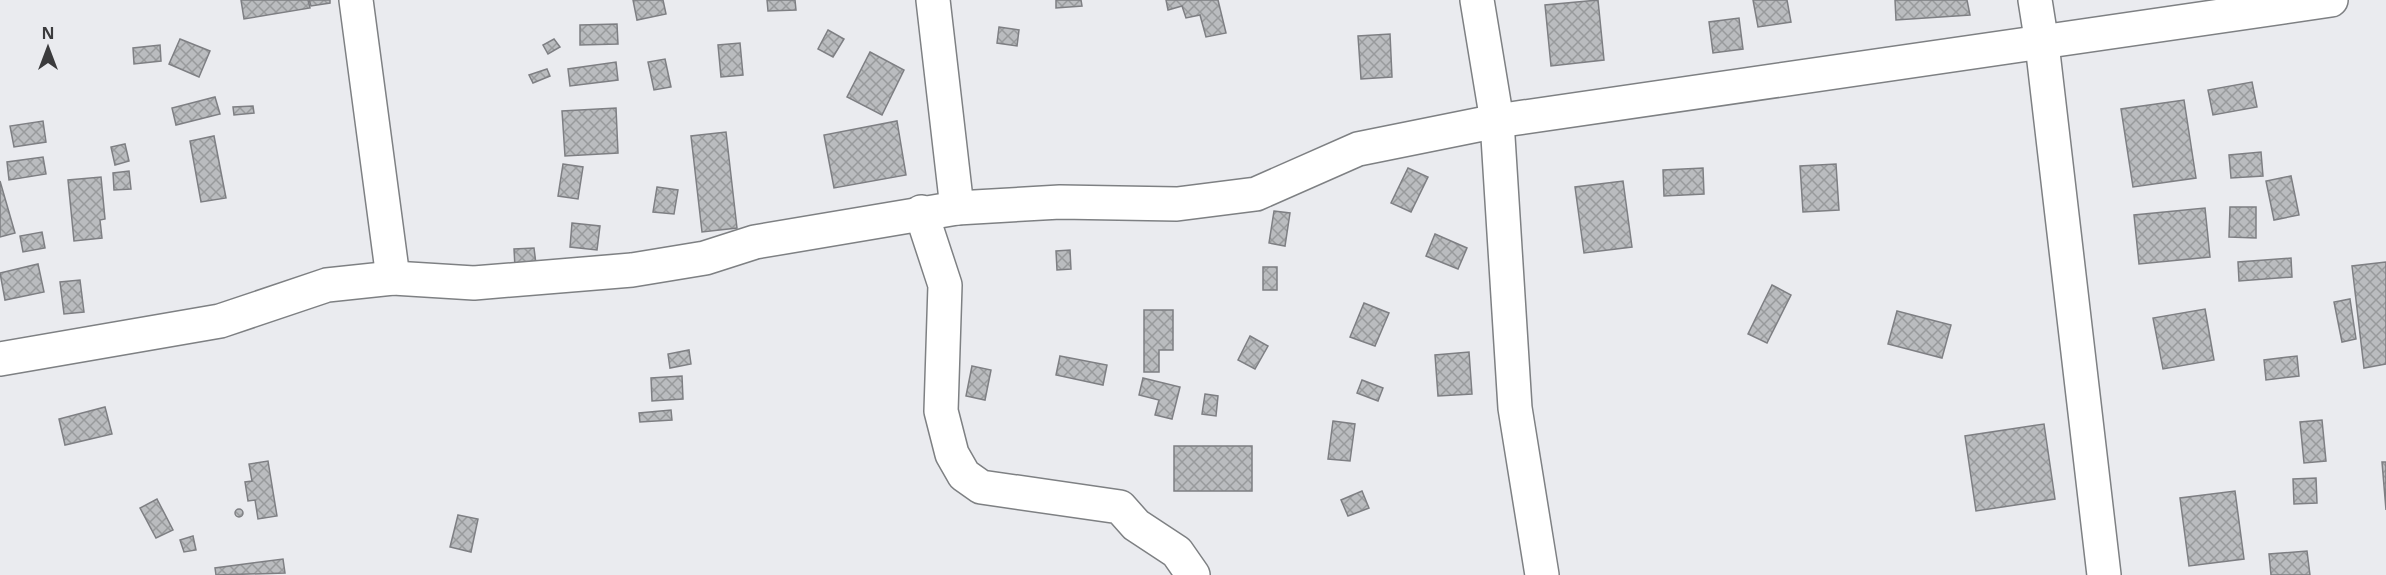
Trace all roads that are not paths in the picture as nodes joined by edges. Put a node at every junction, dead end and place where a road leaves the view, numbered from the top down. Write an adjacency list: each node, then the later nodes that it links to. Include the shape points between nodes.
1 (356, 0): 10 (street)
2 (933, 0): 8 (street)
3 (1477, 0): 7 (street)
4 (2035, 0): 6 (street)
5 (2331, 0): 6 (street)
6 (2042, 44): 7 (street); 14 (street)
7 (1497, 121): 8 (street, via 1358,149 1256,194 1177,204 1060,202); 13 (street, via 1515,408)
8 (957, 208): 9 (street)
9 (921, 212): 10 (street, via 755,242 705,258 632,270 474,283); 12 (street, via 945,285 941,411 952,454 964,475 981,487 1120,507 1136,525 1177,552)
10 (393, 278): 11 (street, via 327,285 220,321)
11 (0, 359)
12 (1193, 575)
13 (1542, 575)
14 (2104, 575)

